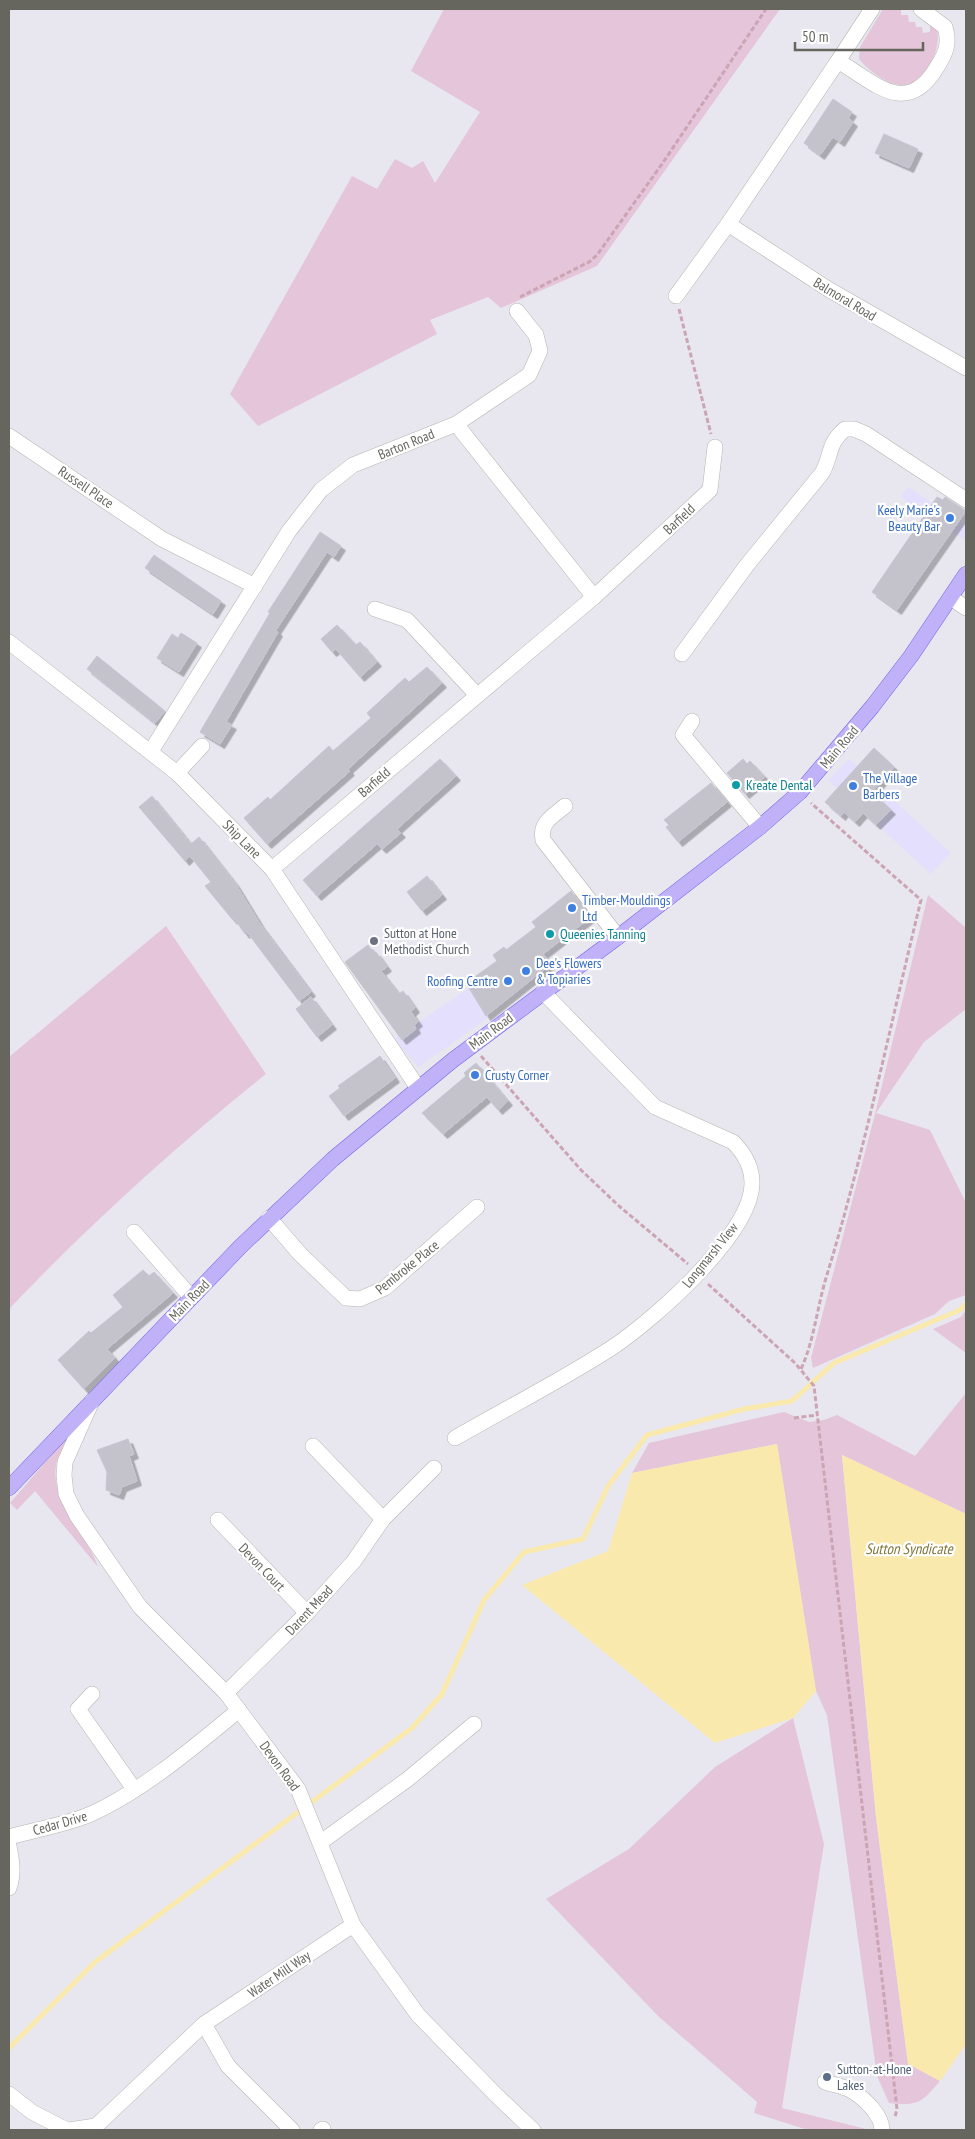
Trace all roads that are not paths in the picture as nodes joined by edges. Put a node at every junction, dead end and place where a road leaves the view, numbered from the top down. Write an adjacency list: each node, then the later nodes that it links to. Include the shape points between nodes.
1 (872, 9): 3 (street)
2 (921, 9): 3 (street, via 945,27 948,44 929,81 911,94 888,90)
3 (838, 61): 4 (street)
4 (728, 224): 5 (street); 7 (street, Balmoral Road, via 836,294)
5 (676, 296)
6 (517, 311): 8 (street, Barton Road, via 536,334 540,352 528,375)
7 (966, 368)
8 (456, 424): 13 (street, Barton Road, via 353,465 321,490 289,531); 14 (street)
9 (9, 436): 13 (street, Russell Place, via 162,539)
10 (715, 446): 14 (street, Barfield, via 710,490)
11 (966, 500): 19 (street, via 866,434 845,429 828,452 822,473)
12 (966, 574): 15 (main road, Main Road)
13 (255, 586): 23 (street, Barton Road)
14 (594, 597): 20 (street, Barfield)
15 (951, 598): 17 (street); 26 (main road, Main Road, via 872,707 800,792)
16 (375, 608): 20 (street, via 408,620)
17 (966, 608)
18 (9, 642): 23 (street, Ship Lane)
19 (682, 654)
20 (477, 695): 27 (street, Barfield)
21 (692, 721): 26 (street, via 683,735)
22 (202, 746): 24 (street)
23 (151, 751): 24 (street, Ship Lane)
24 (177, 773): 27 (street, Ship Lane)
25 (565, 806): 28 (street, via 546,821 542,828 543,840)
26 (760, 827): 28 (main road, Main Road)
27 (272, 869): 30 (street, Ship Lane)
28 (618, 937): 29 (main road, Main Road)
29 (543, 992): 30 (main road, Main Road); 36 (street, Longmarsh View, via 655,1107 734,1142 743,1152 752,1183 744,1212 732,1232 682,1290 614,1346)
30 (418, 1088): 32 (main road, Main Road)
31 (477, 1207): 32 (street, Pembroke Place, via 385,1288 360,1299 346,1298 300,1254)
32 (269, 1218): 34 (main road, Main Road)
33 (134, 1232): 34 (street)
34 (191, 1297): 35 (main road, Main Road)
35 (93, 1398): 39 (main road, Main Road); 43 (street, Devon Road, via 65,1462 66,1494 77,1516 140,1607)
36 (455, 1438)
37 (313, 1446): 40 (street)
38 (434, 1468): 40 (street, Darent Mead)
39 (9, 1488)
40 (383, 1519): 42 (street, Darent Mead, via 354,1561)
41 (218, 1520): 42 (street, Devon Court)
42 (307, 1613): 43 (street, Darent Mead)
43 (226, 1693): 45 (street, Devon Road)
44 (92, 1694): 47 (street, via 78,1709)
45 (239, 1710): 47 (street, Cedar Drive); 49 (street, Devon Road, via 298,1788)
46 (474, 1724): 49 (street, via 408,1779)
47 (134, 1789): 48 (street, Cedar Drive, via 92,1814)
48 (9, 1838)
49 (319, 1838): 52 (street, Devon Road)
50 (9, 1846): 51 (street, via 12,1874)
51 (9, 1888)
52 (353, 1925): 53 (street, Water Mill Way); 60 (street, Devon Road, via 418,2015)
53 (204, 2024): 57 (street, Water Mill Way); 59 (street, via 228,2066)
54 (825, 2082): 56 (street, via 851,2090)
55 (9, 2094): 58 (street, Water Mill Way, via 32,2112)
56 (888, 2127)
57 (98, 2128): 58 (street, Water Mill Way)
58 (68, 2130)
59 (292, 2130)
60 (533, 2130)

